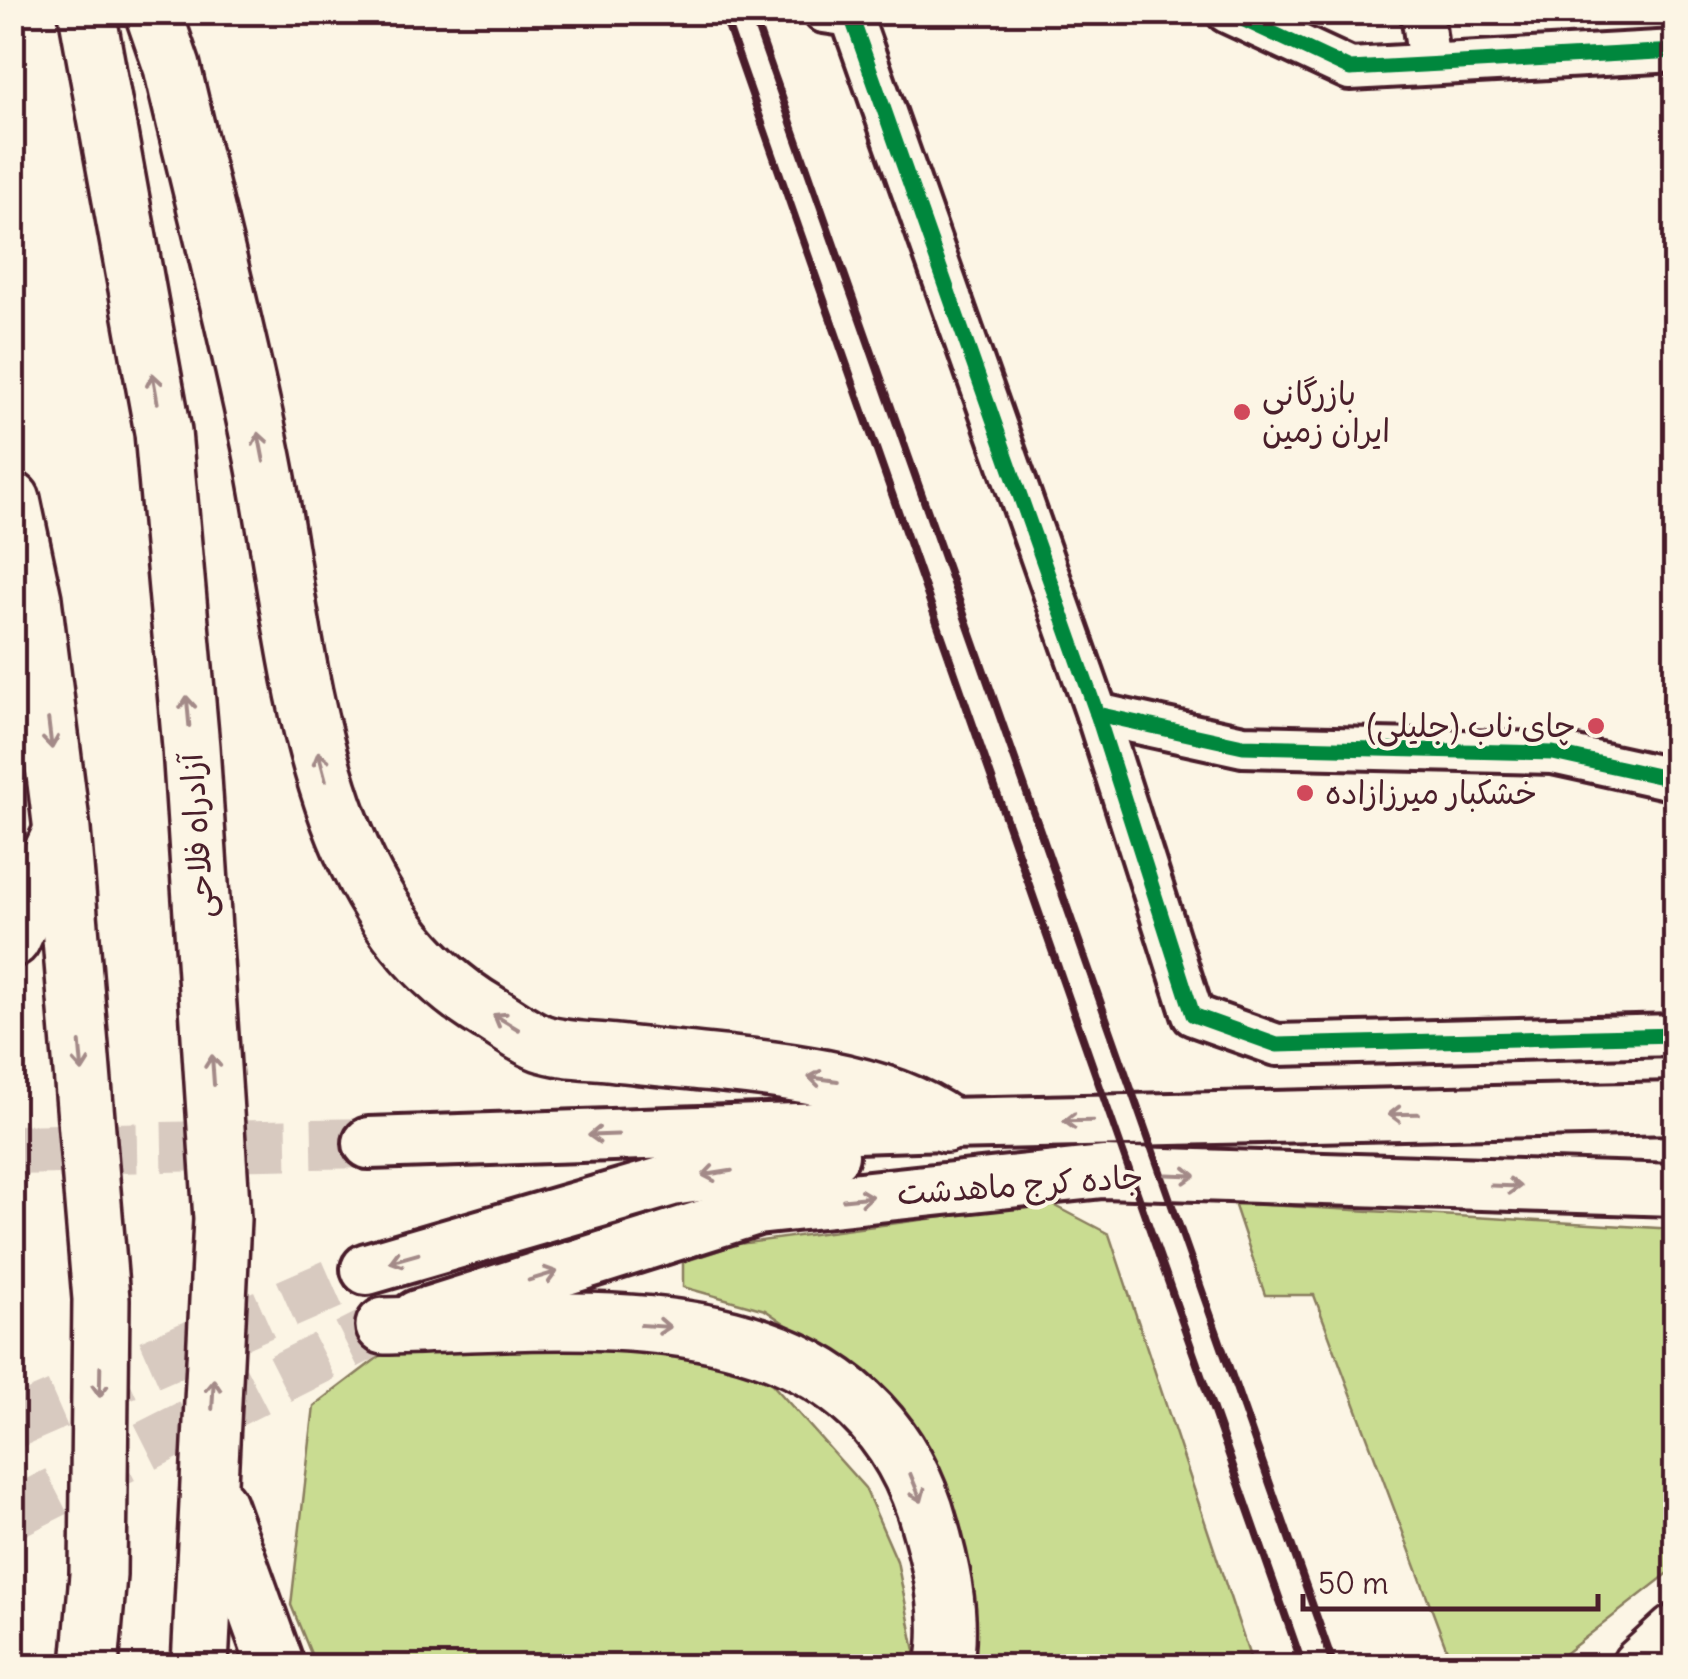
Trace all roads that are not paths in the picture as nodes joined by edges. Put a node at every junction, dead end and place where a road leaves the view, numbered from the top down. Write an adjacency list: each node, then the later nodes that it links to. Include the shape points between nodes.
1 (87, 12): 24 (highway, آزادراه فلاحی, one-way to 1, via 222,1219 191,747 163,432)
2 (152, 12): 17 (highway, one-way to 2, via 925,1109 836,1080 541,1043 462,997 396,932 354,855 324,776 261,444 172,67)
3 (824, 12): 11 (street, via 851,16)
4 (1227, 12): 7 (street, via 1350,69)
5 (1422, 12): 7 (street)
6 (1676, 51): 7 (street)
7 (1429, 64)
8 (12, 500): 9 (highway)
9 (34, 599): 10 (highway); 13 (highway, one-way to 13)
10 (12, 680)
11 (1097, 714): 12 (street, via 1244,746 1553,753); 15 (street, via 1192,1015 1276,1045)
12 (1676, 780)
13 (62, 830): 14 (highway); 26 (highway, one-way to 26, via 101,1299 98,1574)
14 (12, 938)
15 (1676, 1035)
16 (1676, 1108): 17 (main road, جاده کرج ماهدشت, one-way to 17)
17 (946, 1124): 18 (main road, جاده کرج ماهدشت, one-way to 18); 22 (main road, one-way to 22, via 926,1140 672,1180)
18 (369, 1143)
19 (1597, 1189): 20 (main road, جاده کرج ماهدشت); 21 (main road); 23 (main road, جاده کرج ماهدشت, one-way to 19, via 757,1209 1103,1172)
20 (1676, 1190)
21 (1676, 1198)
22 (367, 1269)
23 (384, 1326): 29 (highway, one-way to 29, via 604,1322 707,1330 792,1356 874,1416 914,1480 940,1558)
24 (208, 1478): 27 (highway, آزادراه فلاحی); 28 (highway)
25 (1676, 1632): 30 (highway)
26 (90, 1666)
27 (200, 1666)
28 (276, 1666)
29 (944, 1666)
30 (1640, 1666)

